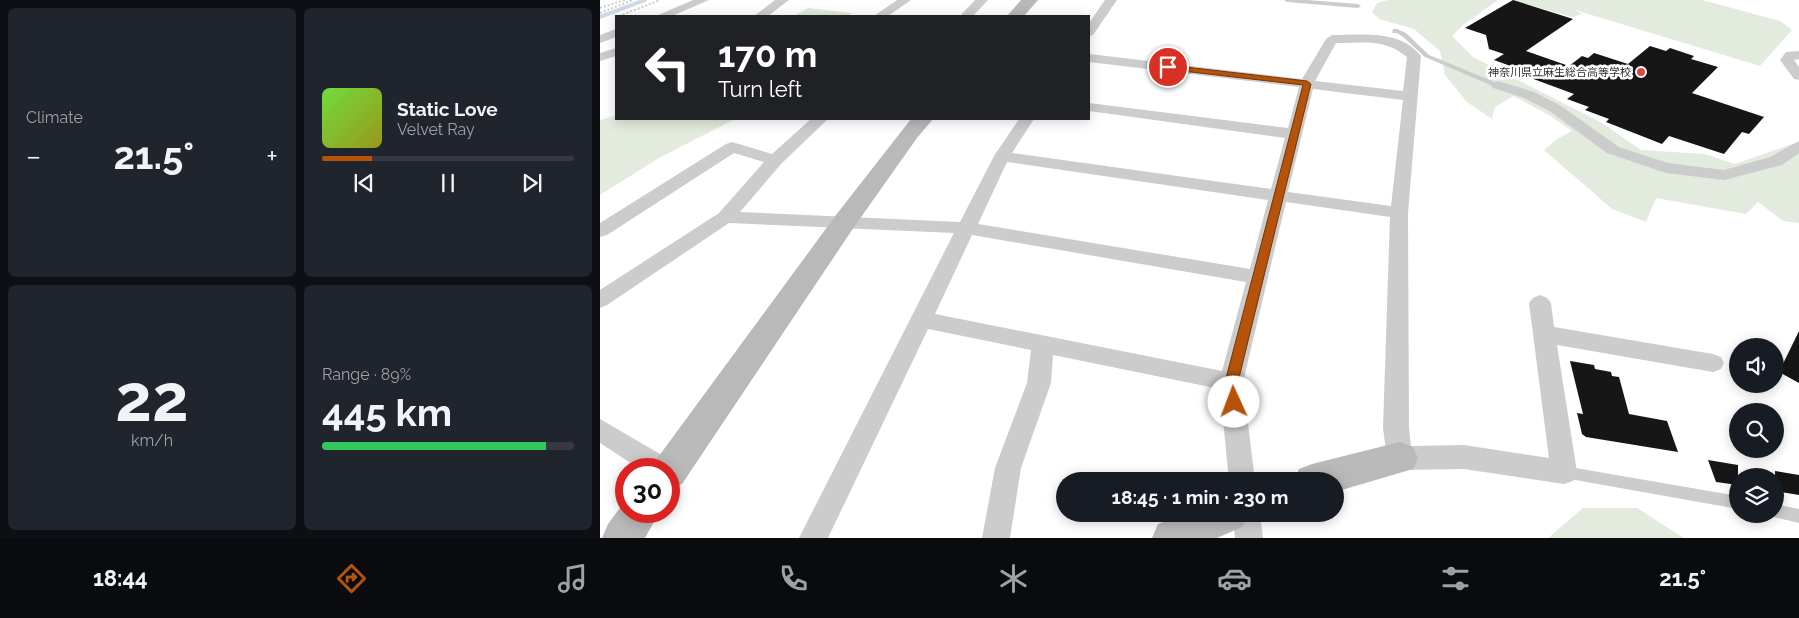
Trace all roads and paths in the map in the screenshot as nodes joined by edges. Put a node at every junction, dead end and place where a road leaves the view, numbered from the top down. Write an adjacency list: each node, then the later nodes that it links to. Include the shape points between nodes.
1 (625, 0): 12 (path)
2 (633, 0): 13 (path)
3 (660, 0): 14 (path)
4 (703, 0): 15 (street)
5 (784, 0): 16 (street)
6 (905, 0): 17 (street)
7 (982, 0): 18 (street)
8 (1030, 0): 19 (street)
9 (1112, 0): 20 (street)
10 (1287, 0): 11 (lane)
11 (1358, 6)
12 (600, 8)
13 (600, 13)
14 (622, 15)
15 (665, 15)
16 (762, 15)
17 (882, 15)
18 (967, 15)
19 (1016, 15)
20 (1090, 31)
21 (615, 33): 23 (street)
22 (1392, 37): 29 (street, via 1332,39); 30 (lane, via 1402,32 1427,56); 31 (street, via 1414,56)
23 (600, 39)
24 (615, 52): 26 (street)
25 (1799, 55): 28 (street, via 1791,55 1787,60)
26 (600, 57)
27 (1090, 58): 29 (street)
28 (1799, 76)
29 (1307, 84): 31 (street); 36 (street)
30 (1498, 84): 37 (street, via 1556,109 1613,150 1666,168 1724,175 1776,161)
31 (1409, 96): 41 (street)
32 (1090, 107): 36 (street)
33 (819, 120): 39 (street)
34 (921, 120): 43 (street)
35 (1025, 120): 38 (street)
36 (1294, 134): 40 (street)
37 (1799, 146)
38 (1002, 156): 40 (street); 44 (street)
39 (775, 160): 42 (street); 45 (street, via 732,148)
40 (1278, 196): 41 (street); 46 (street)
41 (1399, 213): 57 (street, via 1396,428)
42 (725, 217): 43 (street); 47 (street)
43 (845, 221): 44 (street); 56 (street)
44 (966, 228): 46 (street); 49 (street)
45 (600, 231)
46 (1258, 277): 53 (street)
47 (600, 300)
48 (1540, 302): 50 (street)
49 (923, 320): 51 (street); 68 (street)
50 (1544, 334): 52 (street); 59 (street)
51 (1043, 344): 53 (street); 69 (street, via 1039,383 1008,468)
52 (1713, 363)
53 (1231, 382): 58 (street)
54 (600, 430): 55 (street)
55 (645, 458)
56 (679, 458)
57 (1400, 458): 59 (street, via 1464,457); 60 (street)
58 (1241, 472)
59 (1564, 472): 61 (lane)
60 (1344, 473)
61 (1729, 501)
62 (1784, 513): 63 (lane)
63 (1799, 516)
64 (1210, 522): 70 (street)
65 (1247, 522): 71 (street)
66 (633, 523): 67 (street)
67 (622, 538)
68 (813, 538)
69 (996, 538)
70 (1172, 538)
71 (1248, 538)

